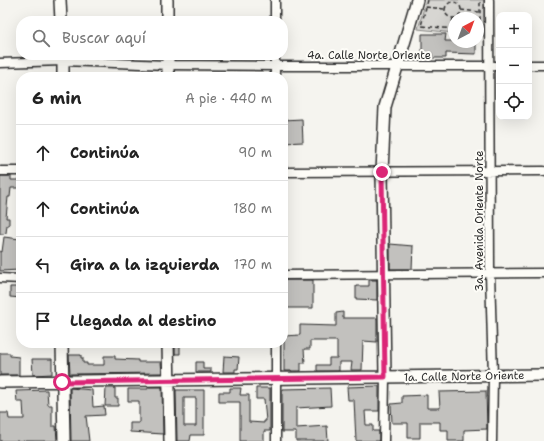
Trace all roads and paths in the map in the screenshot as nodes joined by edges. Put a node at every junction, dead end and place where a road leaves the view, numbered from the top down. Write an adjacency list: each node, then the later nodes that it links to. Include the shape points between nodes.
1 (60, 0): 12 (street)
2 (167, 0): 13 (street)
3 (275, 0): 14 (street)
4 (428, 0): 8 (path)
5 (480, 0): 11 (path)
6 (489, 0): 26 (street, 3a. Avenida Oriente Norte)
7 (455, 1): 9 (path, via 447,4); 10 (path)
8 (422, 3): 9 (path); 16 (path, via 421,26); 25 (street)
9 (445, 9): 15 (path)
10 (461, 10): 11 (path)
11 (480, 12)
12 (61, 16)
13 (167, 16)
14 (275, 16)
15 (448, 16)
16 (448, 29)
17 (38, 60): 21 (street, 4a. Calle Norte Oriente)
18 (63, 60): 28 (street)
19 (168, 60): 24 (street, 4a. Calle Norte Oriente); 29 (street)
20 (275, 60): 24 (street)
21 (0, 63)
22 (532, 65): 23 (street)
23 (544, 65)
24 (275, 66): 25 (street, 4a. Calle Norte Oriente); 30 (street)
25 (398, 66): 26 (street, 4a. Calle Norte Oriente); 36 (street, via 385,107)
26 (490, 66): 27 (street, 4a. Calle Norte Oriente); 33 (street, 3a. Avenida Oriente Norte)
27 (496, 66)
28 (63, 72)
29 (168, 72)
30 (275, 72)
31 (0, 171): 32 (street)
32 (16, 171)
33 (490, 171): 34 (street); 36 (street); 37 (street, 3a. Avenida Oriente Norte)
34 (544, 171)
35 (288, 172): 36 (street)
36 (382, 172): 40 (street)
37 (490, 273): 38 (street); 40 (street); 47 (street, 3a. Avenida Oriente Norte)
38 (544, 273)
39 (288, 275): 40 (street)
40 (383, 275): 48 (street)
41 (0, 278): 42 (street)
42 (16, 279)
43 (62, 348): 52 (street)
44 (168, 348): 50 (street)
45 (276, 348): 49 (street)
46 (544, 375): 47 (street, 1a. Calle Norte Oriente)
47 (493, 376): 48 (street, 1a. Calle Norte Oriente); 57 (street, 3a. Avenida Oriente Norte)
48 (385, 377): 49 (street, 1a. Calle Norte Oriente); 56 (street)
49 (275, 379): 50 (street, 1a. Calle Norte Oriente); 55 (street)
50 (169, 381): 52 (street, 1a. Calle Norte Oriente); 54 (street)
51 (0, 382): 52 (street, 1a. Calle Norte Oriente)
52 (62, 382): 53 (street)
53 (64, 441)
54 (170, 441)
55 (276, 441)
56 (384, 441)
57 (492, 441)

